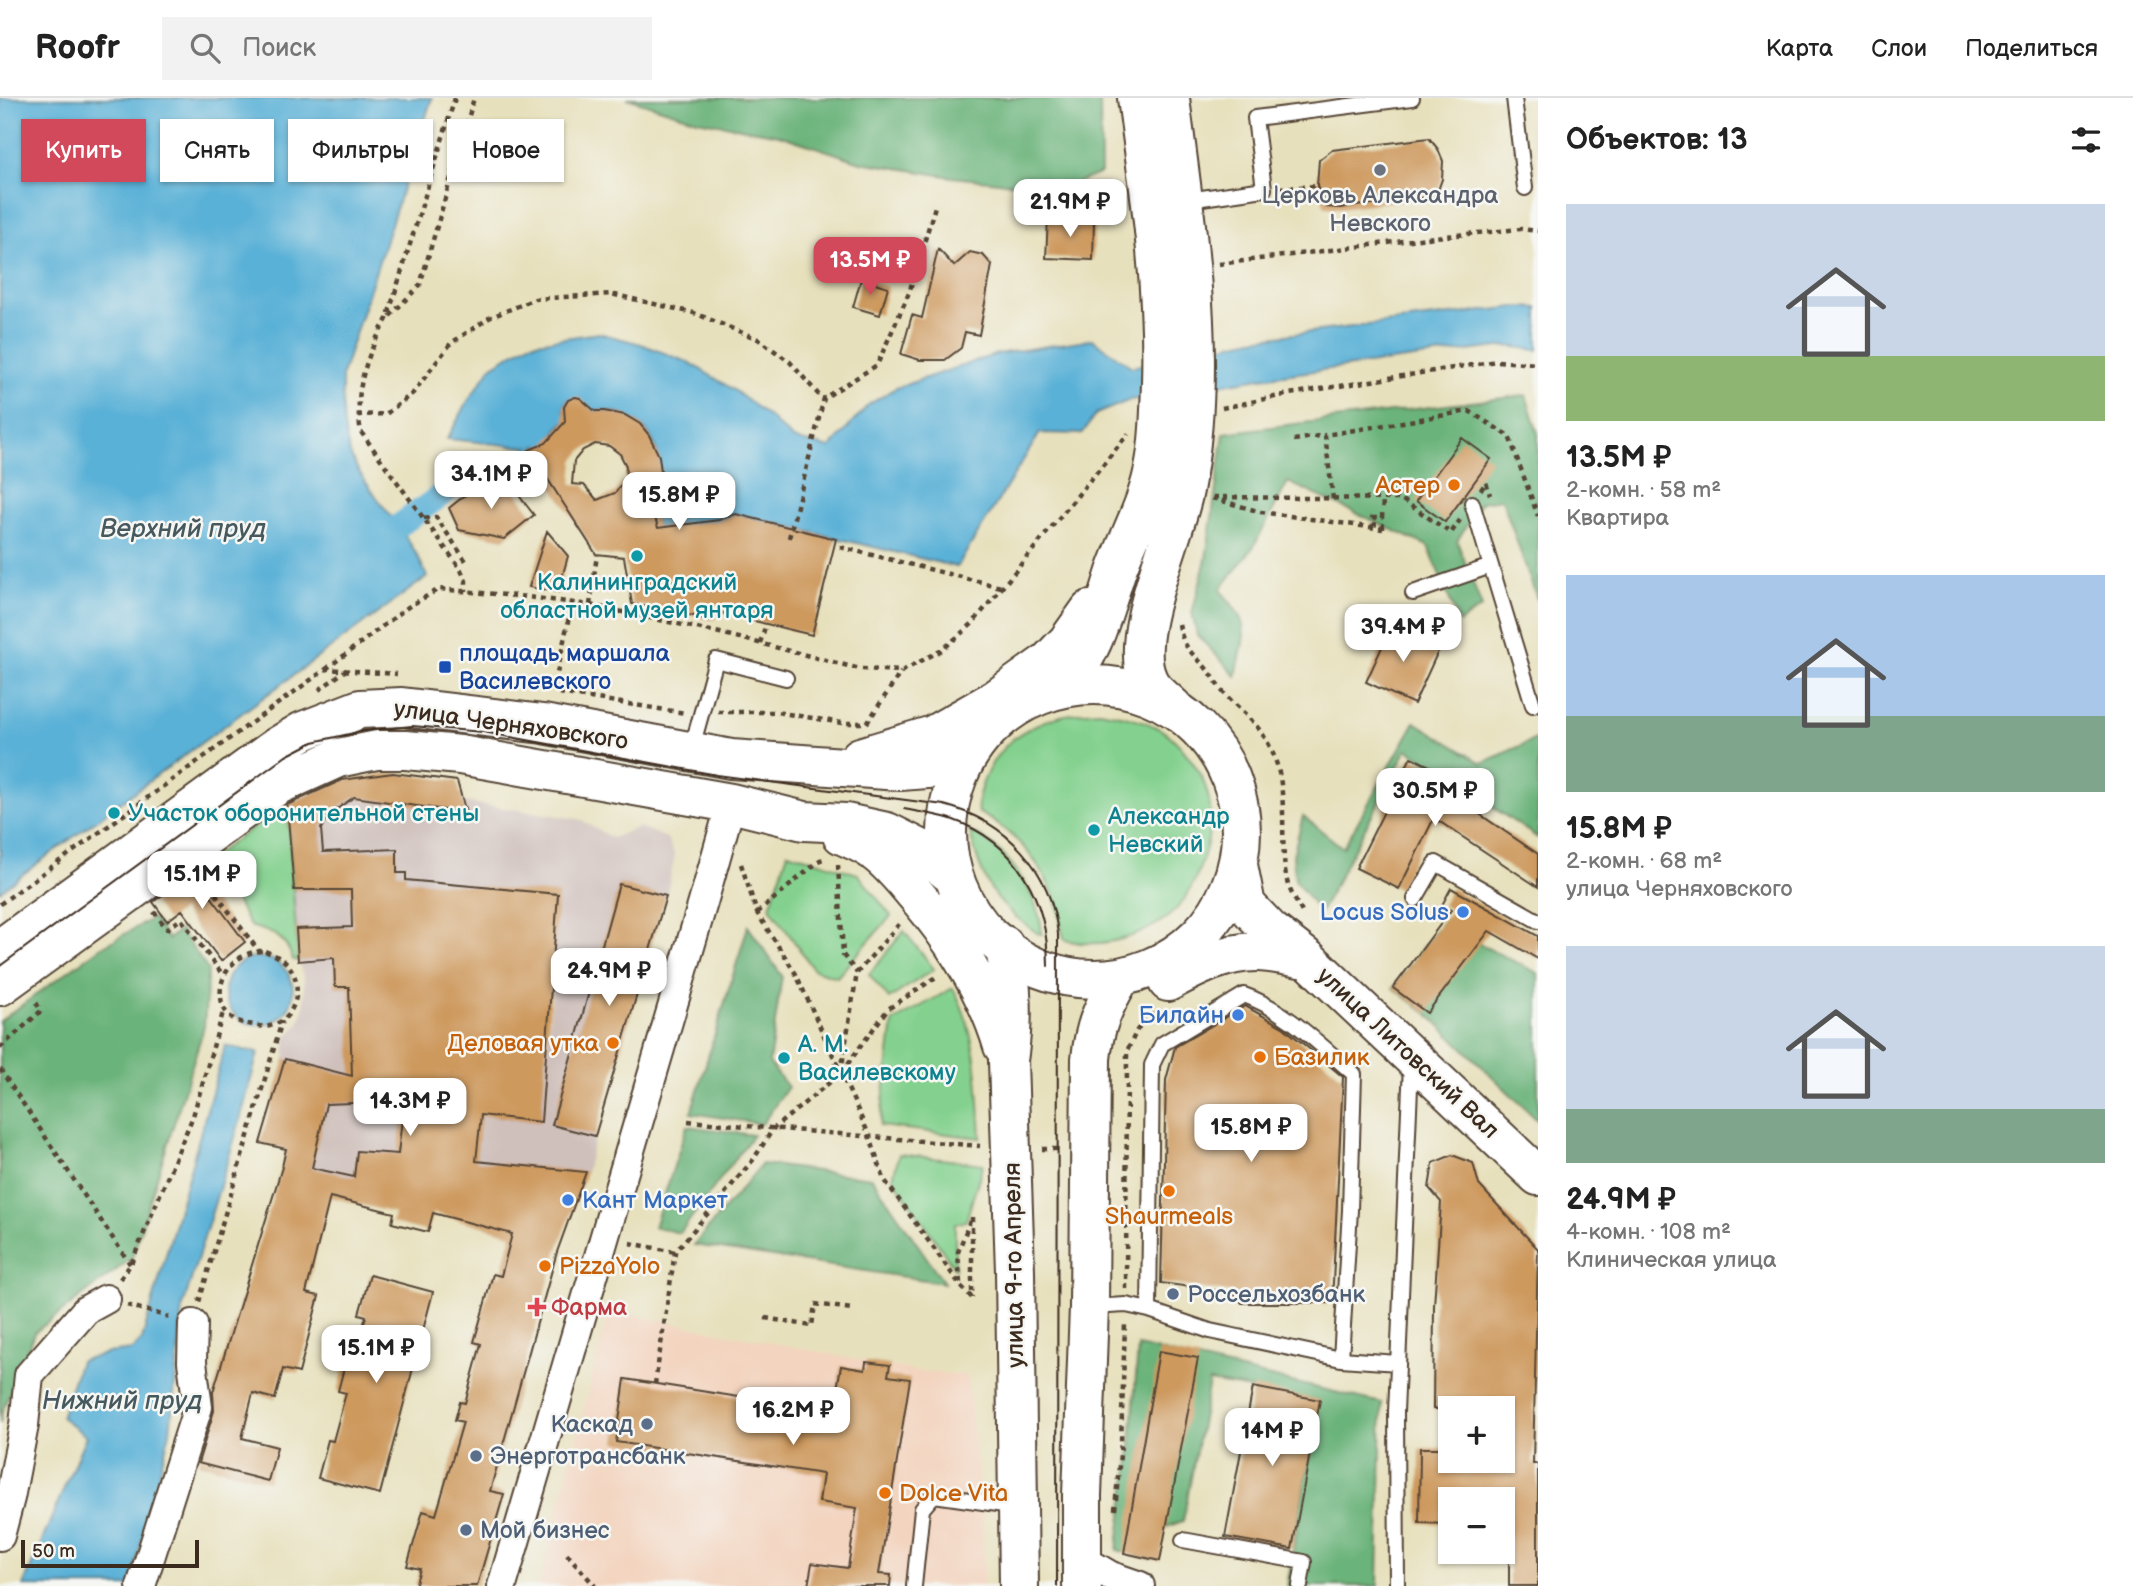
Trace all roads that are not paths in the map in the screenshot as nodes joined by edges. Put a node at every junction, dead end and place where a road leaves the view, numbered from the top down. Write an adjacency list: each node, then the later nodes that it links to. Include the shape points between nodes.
1 (1137, 98): 7 (main road, via 1161,304)
2 (1170, 98): 7 (main road, via 1193,284)
3 (1412, 98): 6 (lane, via 1255,118 1264,189)
4 (1514, 98): 5 (lane)
5 (1525, 188)
6 (1202, 198)
7 (1179, 338): 8 (main road)
8 (1190, 409): 11 (main road, via 1155,462 1147,499); 13 (main road, via 1188,470 1181,507)
9 (1472, 503): 10 (lane)
10 (1491, 566): 12 (lane); 16 (lane)
11 (1117, 571): 15 (main road, via 1102,622 1080,668); 20 (main road, via 1049,661 973,714 933,734 861,757)
12 (1413, 593)
13 (1153, 598): 17 (main road, via 1142,662 1148,682); 30 (main road, via 1160,642 1172,676 1216,712 1253,767 1262,798 1270,897)
14 (786, 678): 18 (lane, via 716,660)
15 (1064, 687): 17 (main road, via 1117,687); 19 (main road, via 1011,708)
16 (1533, 705)
17 (1174, 708): 23 (main road, via 1216,750 1230,775 1240,817)
18 (690, 752): 20 (main road, улица Черняховского); 29 (main road, улица Черняховского, via 544,724 402,707 360,709 327,719 275,748)
19 (965, 755): 20 (main road, улица Черняховского, via 940,768 900,771); 24 (main road, via 948,806)
20 (794, 764)
21 (729, 811): 22 (main road, улица Черняховского); 32 (main road, улица Черняховского, via 460,755 377,750 338,758 276,786); 48 (street)
22 (804, 821): 24 (main road, улица Черняховского, via 846,823 887,832 921,849); 35 (main road, via 874,851 913,891 978,982)
23 (1238, 865): 27 (main road, via 1216,916); 30 (main road, улица Литовский Вал, via 1246,905)
24 (948, 872): 28 (main road)
25 (1415, 900): 26 (lane, via 1436,863)
26 (1538, 921)
27 (1193, 942): 30 (main road, улица Литовский Вал, via 1235,940); 31 (main road, via 1173,957)
28 (1004, 945): 31 (main road, via 1033,967 1058,978); 35 (main road, улица 9-го Апреля, via 1012,981)
29 (0, 949)
30 (1309, 960): 33 (main road, улица Литовский Вал); 34 (main road, via 1258,952 1212,960 1137,1002 1104,1036)
31 (1119, 980): 34 (main road, via 1093,1035)
32 (0, 986)
33 (1411, 1056): 36 (main road, улица Литовский Вал); 41 (lane)
34 (1091, 1059): 38 (main road)
35 (1008, 1061): 43 (main road, улица 9-го Апреля)
36 (1538, 1176)
37 (106, 1299): 44 (street, via 86,1310 29,1375 24,1424)
38 (1107, 1306): 39 (lane); 46 (main road)
39 (1149, 1310): 42 (lane, via 1210,1331); 42 (lane, via 1152,1065 1162,1044 1244,995 1282,1014 1354,1074)
40 (192, 1324): 47 (street, via 198,1408)
41 (1398, 1357): 42 (lane); 53 (lane)
42 (1341, 1359)
43 (1018, 1507): 49 (lane, via 934,1496 922,1508); 50 (main road, улица 9-го Апреля)
44 (0, 1536)
45 (1183, 1539): 52 (lane, via 1304,1562)
46 (1082, 1573): 51 (street)
47 (141, 1586)
48 (502, 1586)
49 (914, 1586)
50 (1019, 1586)
51 (1140, 1586)
52 (1300, 1586)
53 (1396, 1586)

